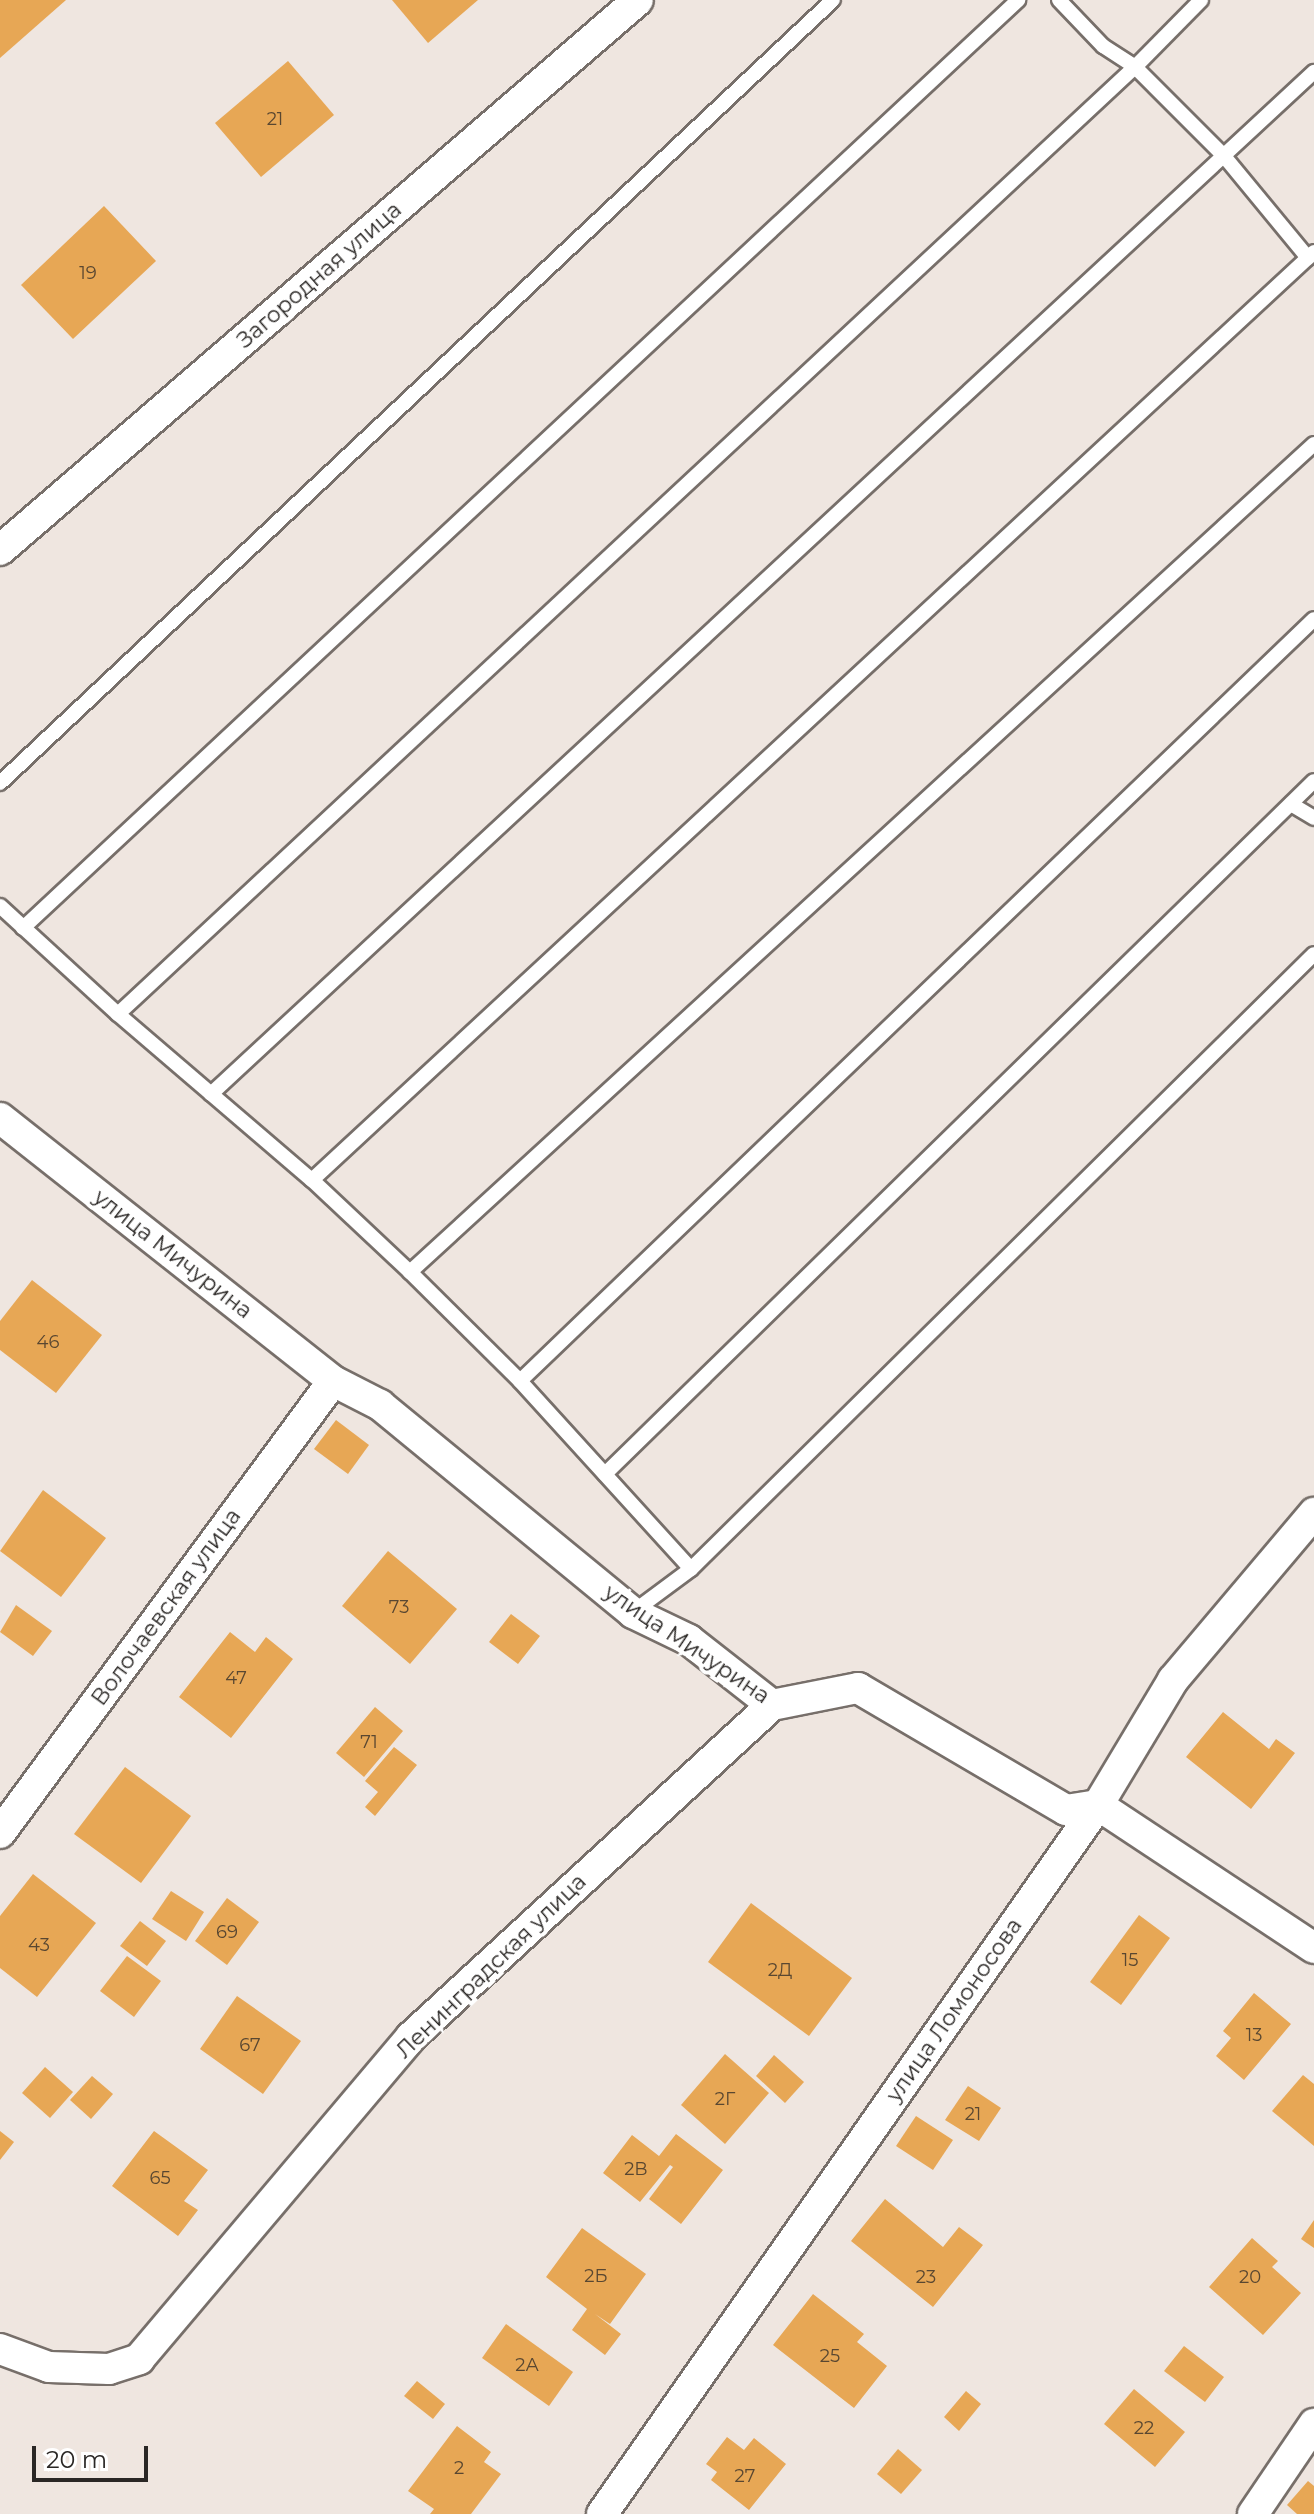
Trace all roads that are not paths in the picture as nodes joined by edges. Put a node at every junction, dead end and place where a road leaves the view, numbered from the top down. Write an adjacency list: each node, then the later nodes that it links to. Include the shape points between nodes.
1 (638, 0): 11 (street, Загородная улица)
2 (833, 0): 14 (lane)
3 (1018, 0): 18 (lane)
4 (1059, 0): 6 (lane, via 1103,46)
5 (1201, 0): 6 (lane)
6 (1135, 67): 8 (lane); 20 (lane)
7 (1314, 72): 8 (lane)
8 (1224, 156): 9 (lane); 21 (lane)
9 (1311, 255): 23 (lane)
10 (1314, 444): 24 (lane)
11 (0, 550)
12 (1314, 619): 26 (lane)
13 (1314, 781): 15 (lane)
14 (0, 783)
15 (1291, 804): 16 (lane); 27 (lane)
16 (1314, 818)
17 (0, 906): 18 (lane)
18 (23, 928): 20 (lane)
19 (1314, 954): 29 (lane)
20 (118, 1014): 21 (lane)
21 (211, 1094): 23 (lane)
22 (0, 1118): 25 (street, улица Мичурина)
23 (312, 1180): 24 (lane)
24 (410, 1272): 26 (lane)
25 (333, 1381): 30 (street, улица Мичурина, via 380,1405); 33 (street, Волочаевская улица)
26 (520, 1381): 27 (lane)
27 (605, 1474): 29 (lane)
28 (1314, 1513): 32 (street, улица Ломоносова, via 1173,1680)
29 (691, 1569): 30 (lane)
30 (633, 1613): 31 (street, улица Мичурина, via 689,1640)
31 (772, 1705): 32 (street, улица Мичурина, via 858,1688 1066,1810); 35 (street, Ленинградская улица, via 411,2037 139,2359 109,2369 49,2367)
32 (1098, 1805): 34 (street); 37 (street, улица Ломоносова)
33 (0, 1833)
34 (1314, 1948)
35 (0, 2349)
36 (1314, 2424): 38 (street)
37 (602, 2514)
38 (1253, 2514)

